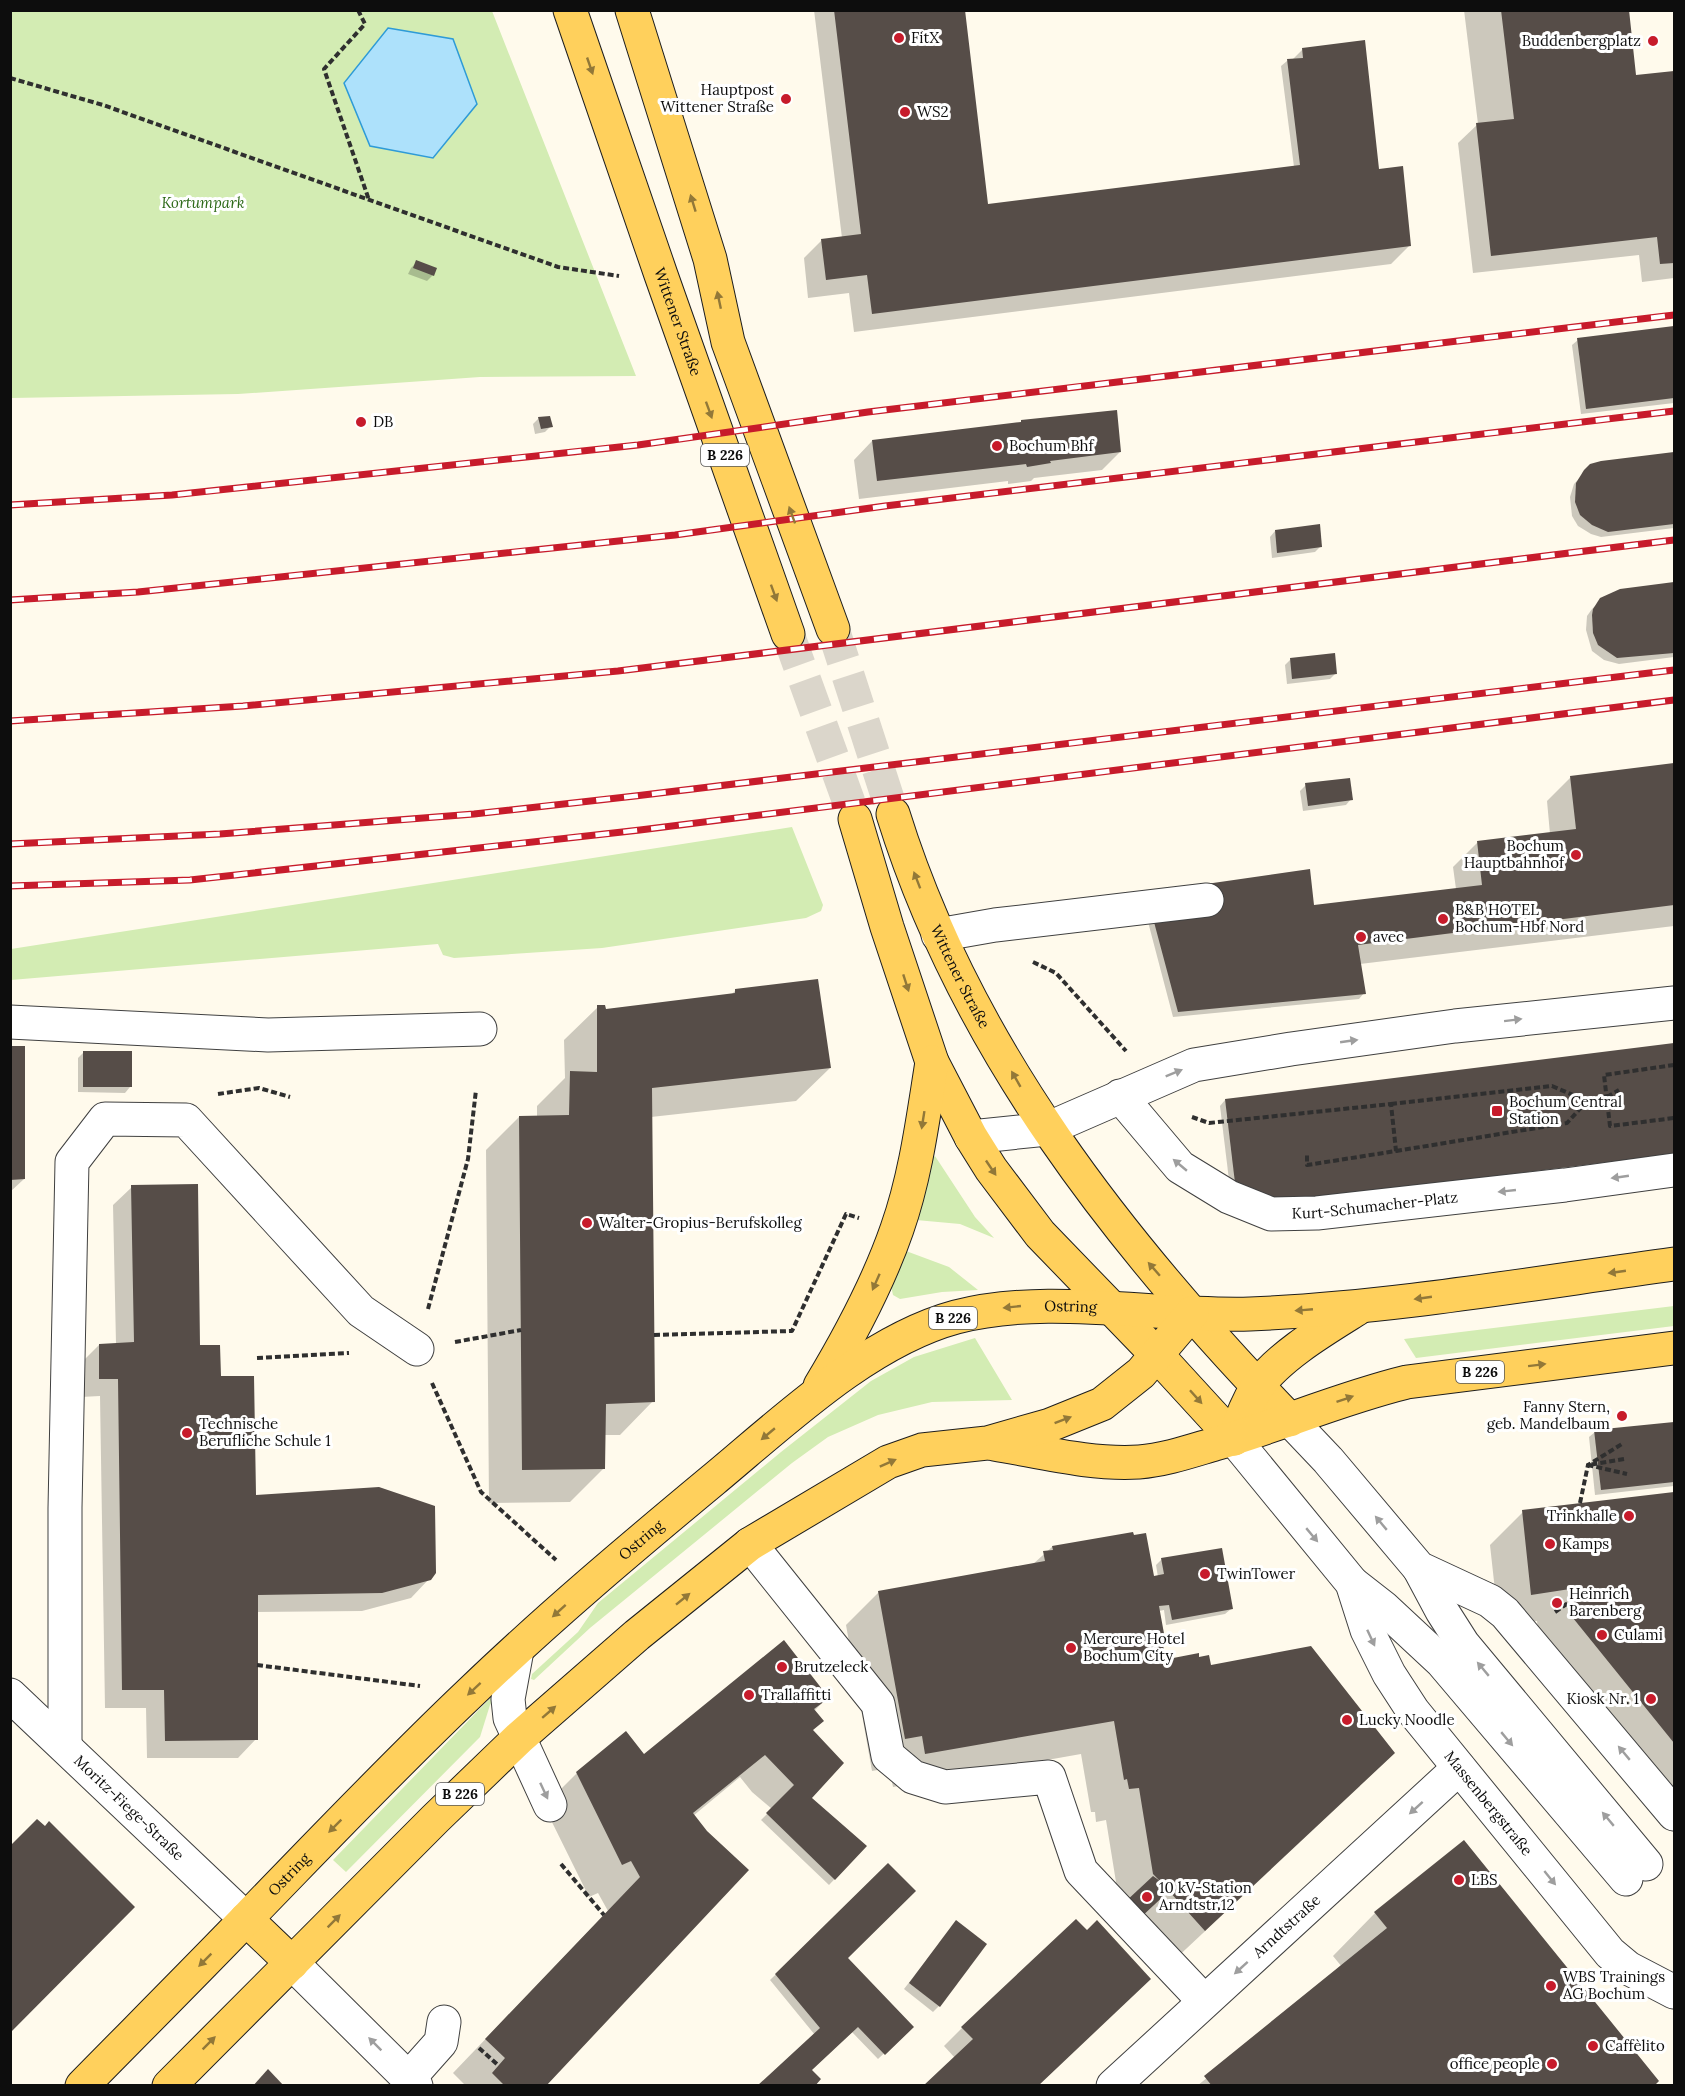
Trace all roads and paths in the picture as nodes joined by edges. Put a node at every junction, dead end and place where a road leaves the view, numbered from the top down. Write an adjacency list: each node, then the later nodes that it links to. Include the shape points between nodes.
1 (358, 10): 5 (path, via 365,24 324,69)
2 (570, 10): 6 (main road, Wittener Straße / B 226, one-way to 6)
3 (632, 10): 7 (main road, B 226, one-way to 3, via 728,342 710,259)
4 (10, 78): 5 (path, via 103,105)
5 (369, 200): 6 (path, via 558,267 612,276)
6 (661, 275): 8 (main road, Wittener Straße / B 226, one-way to 8)
7 (832, 629)
8 (788, 634)
9 (893, 814): 12 (main road, Wittener Straße, one-way to 9)
10 (855, 819): 18 (main road, B 226, one-way to 18)
11 (1208, 900): 12 (street)
12 (938, 935): 31 (main road, Wittener Straße, one-way to 12, via 975,1008)
13 (1024, 957): 15 (path, via 1056,974)
14 (1674, 1003): 23 (street, one-way to 14, via 1194,1065 1455,1026)
15 (1098, 1019)
16 (10, 1022): 17 (street, via 268,1035)
17 (480, 1029)
18 (932, 1062): 32 (main road, B 226); 37 (main road, B 226, one-way to 37, via 915,1160)
19 (1674, 1065): 25 (path, via 1604,1075)
20 (476, 1090): 35 (path)
21 (1619, 1090): 25 (path)
22 (209, 1095): 24 (path, via 259,1088)
23 (1120, 1096): 31 (street); 36 (street, Kurt-Schumacher-Platz, one-way to 23, via 1317,1213 1271,1214 1229,1197 1180,1167)
24 (290, 1097)
25 (1607, 1097): 26 (path); 28 (path); 29 (path, via 1610,1126)
26 (1587, 1101): 27 (path, via 1552,1086); 33 (path, via 1567,1123)
27 (1391, 1104): 30 (path); 33 (path)
28 (1621, 1107)
29 (1674, 1118)
30 (1209, 1123)
31 (1047, 1129): 32 (street); 41 (main road, Wittener Straße, one-way to 31, via 1146,1260)
32 (971, 1137): 40 (main road, B 226, one-way to 40, via 1040,1234)
33 (1396, 1151): 34 (path, via 1306,1165)
34 (1307, 1154)
35 (468, 1160)
36 (1674, 1170)
37 (898, 1227): 42 (path, via 846,1214 792,1330); 47 (main road, B 226, one-way to 47, via 878,1279)
38 (1674, 1264): 39 (main road, B 226, one-way to 39)
39 (1362, 1305): 41 (main road, B 226, one-way to 41, via 1280,1312); 46 (main road, via 1309,1340)
40 (1112, 1309): 41 (main road, B 226); 45 (main road, B 226); 47 (main road, Ostring / B 226, one-way to 47, via 1022,1306 951,1319 899,1341)
41 (1192, 1313): 45 (main road, B 226); 46 (main road)
42 (654, 1335)
43 (1674, 1348): 48 (main road, B 226, one-way to 43, via 1367,1391 1407,1382)
44 (417, 1349): 68 (street, via 361,1311 186,1120 105,1119 72,1162)
45 (1157, 1355): 49 (main road, B 226, one-way to 49); 50 (main road, B 226, one-way to 45, via 1050,1425 1102,1404 1125,1388)
46 (1258, 1386): 48 (main road); 49 (main road)
47 (813, 1397): 60 (main road, Ostring / B 226, one-way to 60)
48 (1290, 1420): 49 (main road, B 226); 58 (street, one-way to 48)
49 (1234, 1439): 50 (main road, B 226, via 1142,1462 1085,1460); 59 (street, Massenbergstraße, one-way to 59)
50 (987, 1443): 57 (main road, B 226, one-way to 50, via 888,1462 922,1450)
51 (1622, 1444): 53 (path)
52 (1624, 1459): 53 (path)
53 (1588, 1465): 54 (path); 56 (path)
54 (1627, 1474)
55 (481, 1492): 60 (path)
56 (1580, 1503)
57 (750, 1544): 67 (main road, B 226, one-way to 57); 77 (street, via 878,1704 888,1756 913,1777 945,1787 1048,1777 1081,1871)
58 (1419, 1568): 61 (street); 71 (street, one-way to 58, via 1505,1613 1490,1601)
59 (1352, 1583): 62 (street); 69 (street, Massenbergstraße, one-way to 69, via 1367,1630 1389,1674)
60 (585, 1587): 63 (main road, Ostring / B 226, one-way to 63)
61 (1442, 1611): 62 (street); 62 (street, one-way to 61, via 1636,1872 1462,1644)
62 (1413, 1635)
63 (517, 1650): 67 (street, via 507,1707); 74 (main road, Ostring / B 226, one-way to 74, via 470,1692)
64 (257, 1665): 65 (path)
65 (427, 1687)
66 (10, 1695): 68 (street, Moritz-Fiege-Straße)
67 (519, 1738): 70 (street, one-way to 70); 75 (main road, B 226, one-way to 67)
68 (65, 1746): 74 (street, Moritz-Fiege-Straße)
69 (1459, 1768): 76 (street, Massenbergstraße, one-way to 76, via 1610,1953 1628,1968); 77 (street, Arndtstraße, one-way to 77)
70 (550, 1805)
71 (1674, 1814)
72 (561, 1864): 73 (path)
73 (604, 1915)
74 (246, 1919): 75 (main road); 82 (main road, Ostring / B 226, one-way to 82)
75 (292, 1963): 81 (street, one-way to 75); 83 (main road, B 226, one-way to 75)
76 (1674, 1992)
77 (1204, 2001): 84 (street, Arndtstraße)
78 (444, 2022): 81 (street, via 441,2042)
79 (472, 2041): 80 (path)
80 (498, 2066)
81 (412, 2082)
82 (82, 2085)
83 (169, 2085)
84 (1113, 2085)

